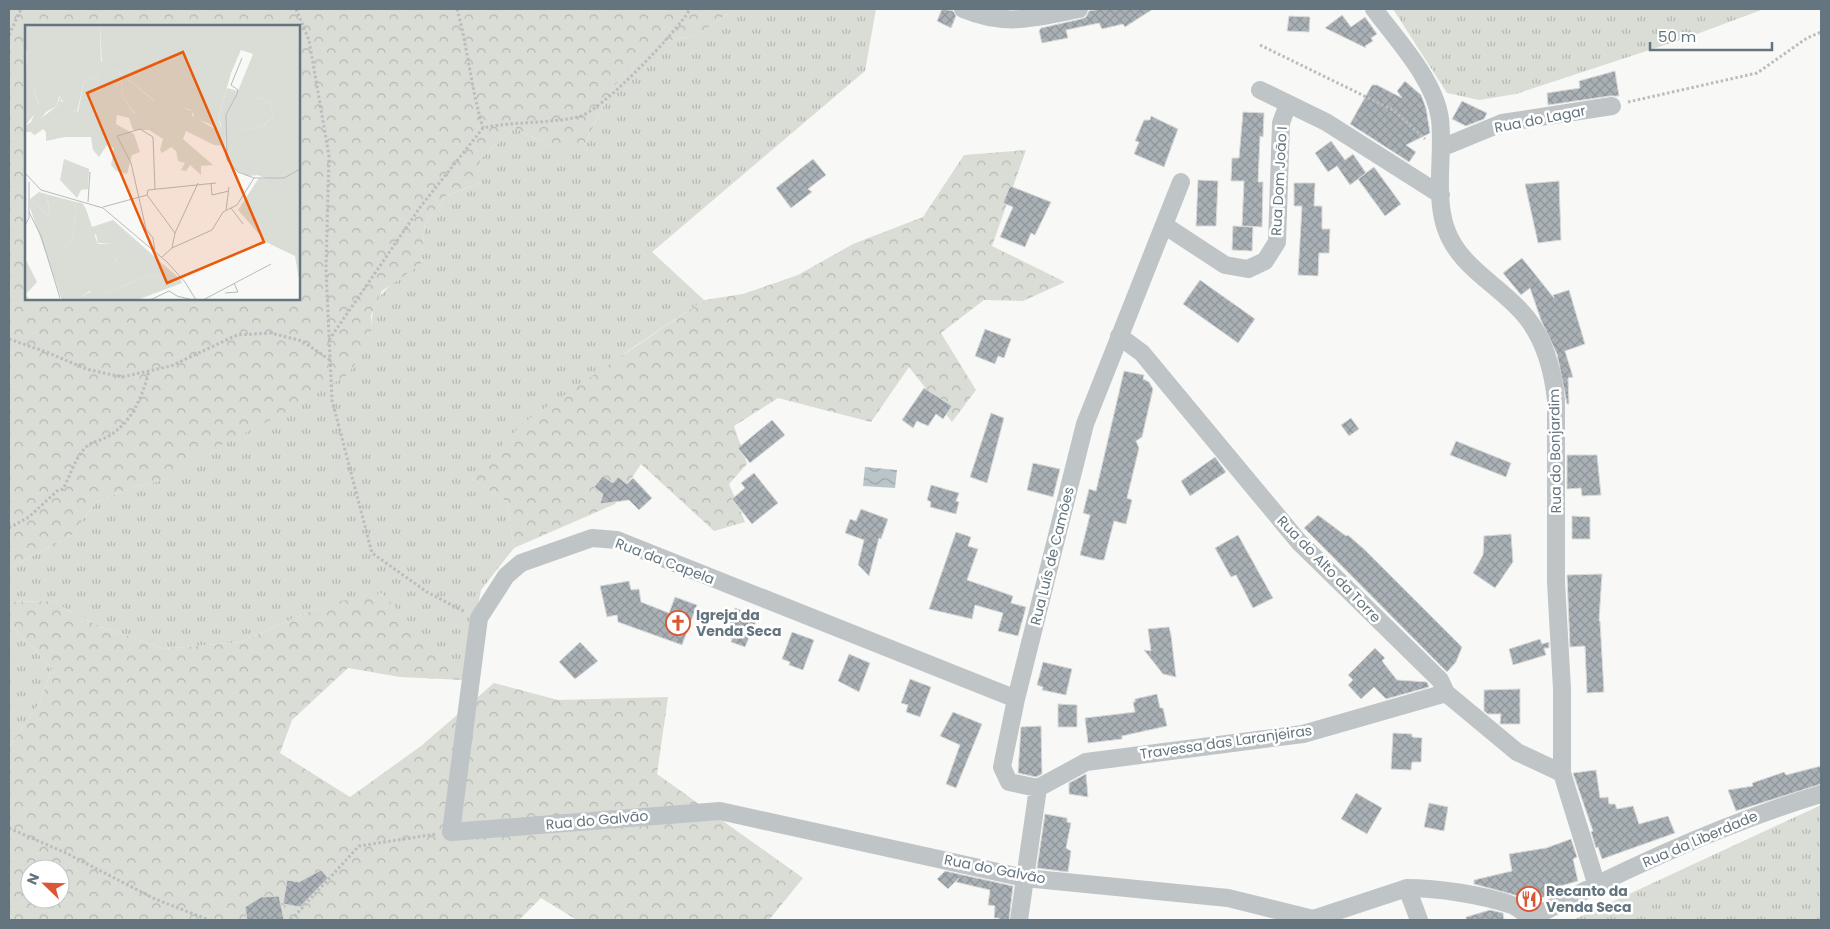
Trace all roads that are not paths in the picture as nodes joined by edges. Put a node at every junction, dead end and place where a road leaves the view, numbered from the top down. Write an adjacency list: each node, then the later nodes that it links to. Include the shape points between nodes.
1 (963, 9): 2 (street, via 999,20)
2 (1079, 9)
3 (1374, 9): 7 (street, Rua do Bonjardim, via 1431,90 1440,118)
4 (1260, 90): 5 (street)
5 (1288, 104): 9 (street, via 1326,122); 10 (street, Rua Dom João I, via 1281,124 1277,242 1265,261 1248,270 1225,265)
6 (1612, 106): 7 (street, Rua do Lagar, via 1502,123)
7 (1441, 148): 9 (street, Rua do Bonjardim)
8 (1181, 182): 10 (street, Rua Luís de Camões)
9 (1441, 195): 14 (street, Rua do Bonjardim, via 1446,228 1459,255 1527,318 1541,341 1554,377)
10 (1164, 225): 11 (street, Rua Luís de Camões)
11 (1119, 336): 12 (street, Rua do Alto da Torre, via 1142,353 1299,542 1440,680); 13 (street, Rua Luís de Camões, via 1086,424)
12 (1446, 693): 14 (street, Rua do Alto da Torre, via 1517,752); 15 (street, Travessa das Laranjeiras, via 1303,734 1086,762)
13 (1016, 699): 15 (street, Rua Luís de Camões, via 1002,767 1009,782); 17 (street, Rua da Capela, via 617,540 592,538 521,563 506,576 479,618)
14 (1562, 773): 19 (street, Rua do Bonjardim)
15 (1038, 788): 18 (street)
16 (1821, 794): 19 (street, Rua da Liberdade, via 1771,809 1655,856)
17 (451, 832): 18 (street, Rua do Galvão, via 720,811)
18 (1025, 878): 20 (street, Rua do Galvão, via 1228,898 1313,919); 22 (street)
19 (1597, 886): 21 (street, Rua da Liberdade)
20 (1407, 888): 21 (street, Rua do Galvão, via 1459,893 1513,906); 23 (street)
21 (1529, 919)
22 (1019, 920)
23 (1419, 920)

